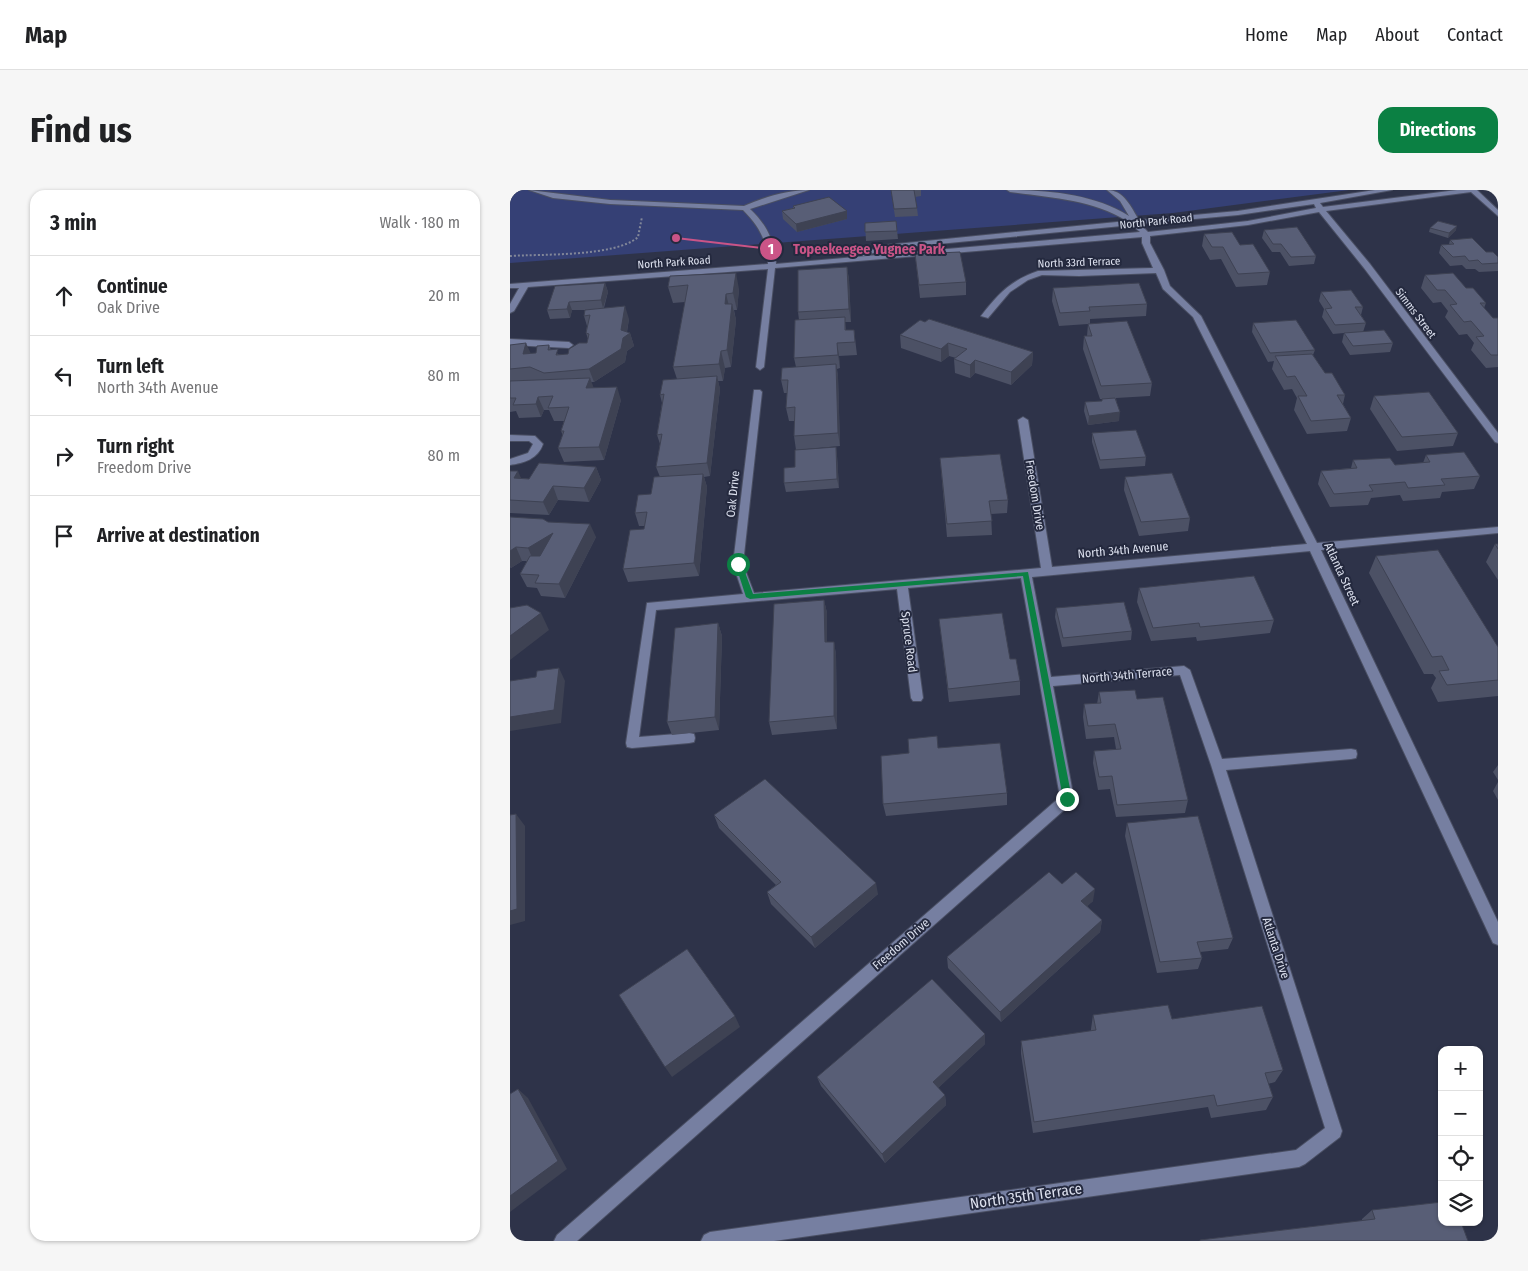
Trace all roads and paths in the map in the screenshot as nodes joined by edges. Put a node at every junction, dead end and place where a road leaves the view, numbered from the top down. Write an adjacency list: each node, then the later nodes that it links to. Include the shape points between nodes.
1 (532, 190): 9 (street, via 553,196)
2 (806, 190): 10 (street)
3 (1010, 190): 7 (street)
4 (1110, 190): 13 (street, via 1123,200)
5 (1388, 190): 8 (street, North Park Road)
6 (1474, 190): 11 (street, North Park Road); 12 (street)
7 (1056, 192): 13 (street, via 1102,204)
8 (1313, 201): 11 (street, Simms Street); 13 (street, North Park Road, via 1238,213)
9 (651, 204): 10 (street); 15 (path, via 644,212 640,234 619,246)
10 (745, 208): 17 (street, via 768,236)
11 (1322, 209): 14 (street, North Park Road, via 1248,223); 29 (street, Simms Street)
12 (1498, 214)
13 (1136, 223): 14 (street); 16 (street, North Park Road, via 886,247)
14 (1146, 234): 16 (street, North Park Road); 18 (street, Atlanta Street, via 1146,243)
15 (510, 256)
16 (839, 261): 17 (street, North Park Road)
17 (772, 265): 19 (street, North Park Road); 25 (street)
18 (1160, 270): 22 (street, North 33rd Terrace, via 1041,273 1006,290); 32 (street, Atlanta Street, via 1166,287 1197,316)
19 (525, 285): 20 (street, North Park Road); 21 (street)
20 (510, 286)
21 (510, 311)
22 (986, 316)
23 (510, 342): 24 (street)
24 (569, 345)
25 (760, 368)
26 (757, 392): 36 (street, Oak Drive, via 738,564)
27 (1023, 420): 33 (street, Freedom Drive)
28 (510, 438): 30 (street, via 532,438 538,444 530,456)
29 (1498, 440)
30 (510, 462)
31 (1498, 530): 32 (street, North 34th Avenue)
32 (1314, 547): 33 (street, North 34th Avenue); 42 (street, Atlanta Street)
33 (1047, 571): 34 (street, North 34th Avenue)
34 (1026, 573): 35 (street, North 34th Avenue); 37 (street, Freedom Drive)
35 (902, 585): 36 (street, North 34th Avenue); 38 (street, Spruce Road)
36 (750, 597): 39 (street, North 34th Avenue, via 651,606 632,743)
37 (1046, 682): 41 (street, North 34th Terrace, via 1184,670); 44 (street, Freedom Drive, via 1067,799)
38 (917, 698)
39 (690, 738)
40 (1351, 754): 41 (street)
41 (1218, 765): 43 (street, Atlanta Drive)
42 (1498, 938)
43 (1334, 1131): 45 (street, North 35th Terrace, via 1299,1158)
44 (562, 1241)
45 (710, 1241)

